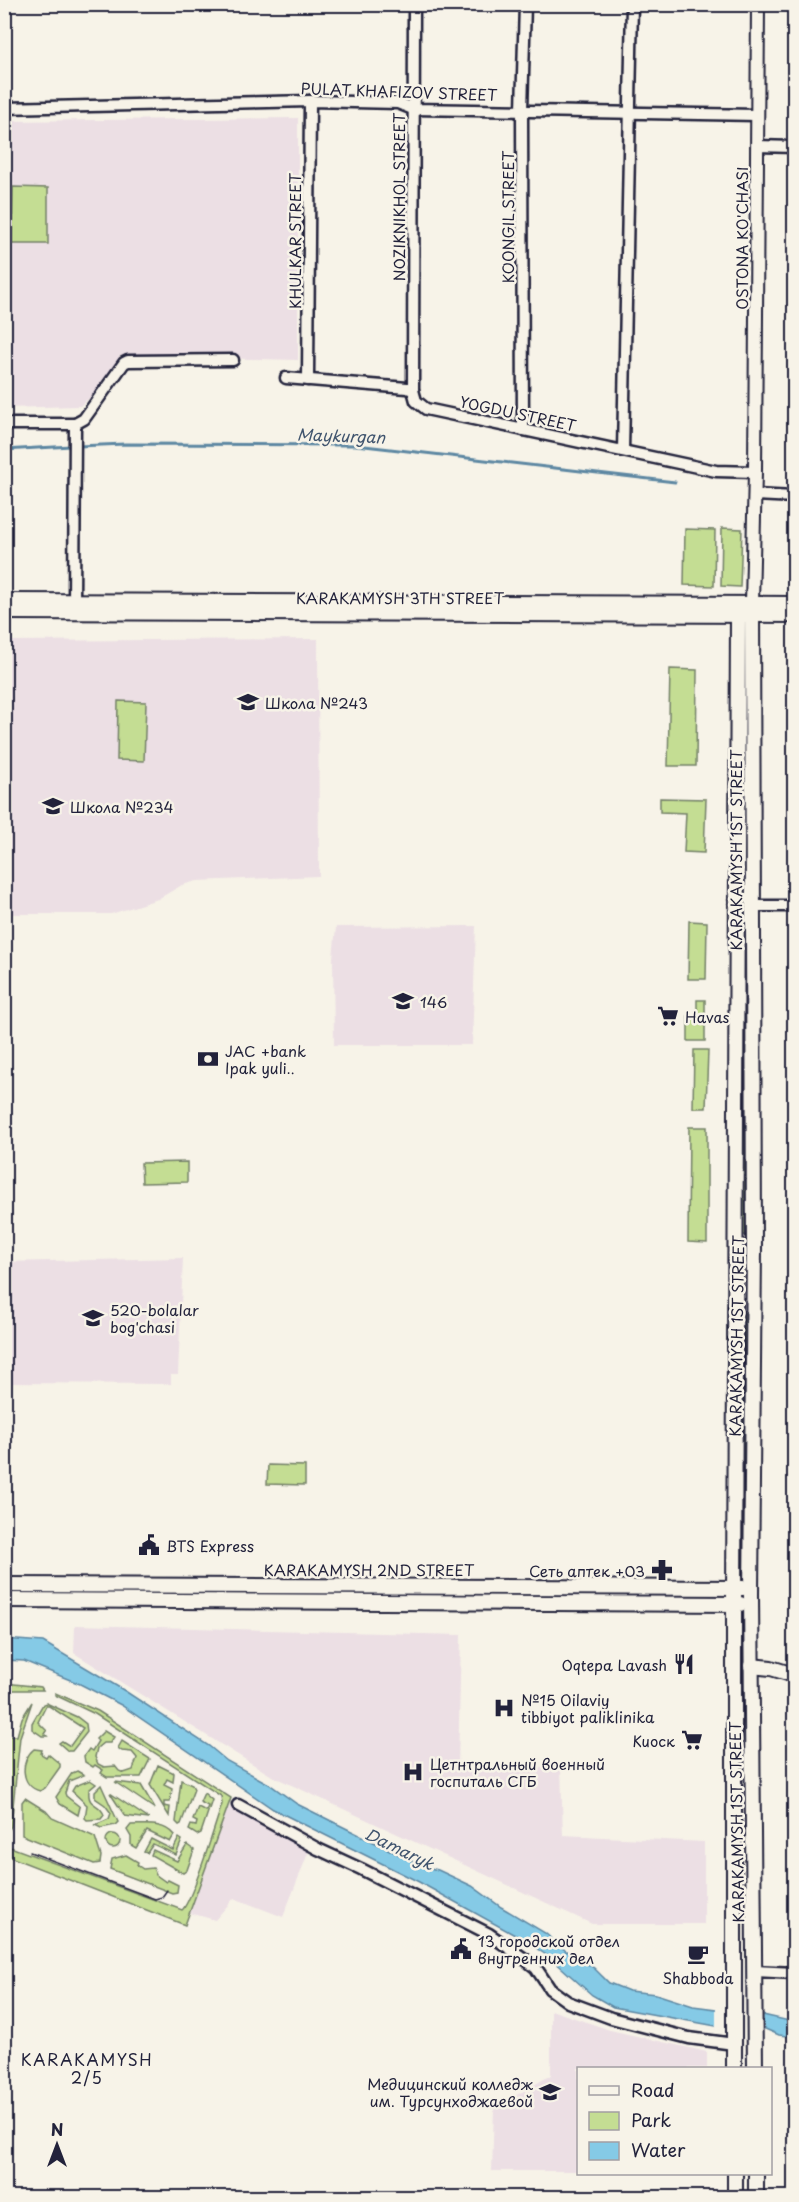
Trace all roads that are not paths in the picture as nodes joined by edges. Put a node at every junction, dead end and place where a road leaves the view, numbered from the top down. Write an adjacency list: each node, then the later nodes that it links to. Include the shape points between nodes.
1 (414, 4): 7 (street, NOZIKNIKHOL STREET)
2 (525, 4): 8 (street, KOONGIL STREET)
3 (632, 4): 9 (street)
4 (758, 4): 10 (street, OSTONA KO'CHASI)
5 (310, 102): 6 (street, PULAT KHAFIZOV STREET); 7 (street, PULAT KHAFIZOV STREET, via 398,103); 15 (street, KHULKAR STREET)
6 (4, 108)
7 (413, 109): 8 (street, PULAT KHAFIZOV STREET); 16 (street, NOZIKNIKHOL STREET)
8 (522, 110): 9 (street, PULAT KHAFIZOV STREET); 19 (street, KOONGIL STREET)
9 (629, 113): 10 (street, PULAT KHAFIZOV STREET); 20 (street)
10 (757, 115): 11 (street, OSTONA KO'CHASI)
11 (757, 146): 12 (street); 21 (street, OSTONA KO'CHASI)
12 (795, 147)
13 (233, 360): 18 (street, via 128,361 84,419)
14 (286, 378): 15 (street)
15 (308, 380): 16 (street)
16 (413, 390): 19 (street, YOGDU STREET, via 416,401 426,409)
17 (4, 424): 18 (street)
18 (75, 424): 26 (street)
19 (523, 430): 20 (street, YOGDU STREET)
20 (622, 451): 21 (street, YOGDU STREET, via 716,471)
21 (755, 472): 22 (street, OSTONA KO'CHASI)
22 (755, 495): 23 (street); 27 (street, OSTONA KO'CHASI)
23 (795, 497)
24 (4, 601): 26 (main road, KARAKAMYSH 3TH STREET)
25 (795, 604): 27 (main road, KARAKAMYSH 3TH STREET)
26 (74, 607): 27 (main road, KARAKAMYSH 3TH STREET); 28 (main road, KARAKAMYSH 3TH STREET)
27 (747, 611): 29 (main road, KARAKAMYSH 3TH STREET); 30 (main road, KARAKAMYSH 1ST STREET); 33 (main road, KARAKAMYSH 1ST STREET)
28 (4, 612)
29 (795, 615)
30 (752, 906): 31 (street); 32 (main road, KARAKAMYSH 1ST STREET)
31 (795, 906)
32 (754, 1247): 33 (main road); 37 (main road, KARAKAMYSH 1ST STREET)
33 (736, 1248): 36 (main road, KARAKAMYSH 1ST STREET)
34 (5, 1585): 35 (main road, KARAKAMYSH 2ND STREET); 38 (main road)
35 (445, 1587): 36 (main road, KARAKAMYSH 2ND STREET); 39 (main road)
36 (734, 1588): 37 (main road, KARAKAMYSH 2ND STREET); 40 (main road, KARAKAMYSH 1ST STREET)
37 (751, 1588): 41 (main road, KARAKAMYSH 1ST STREET)
38 (5, 1600): 39 (main road)
39 (445, 1602): 40 (main road)
40 (734, 1604): 41 (main road); 47 (main road, KARAKAMYSH 1ST STREET)
41 (751, 1604): 42 (main road, KARAKAMYSH 1ST STREET)
42 (751, 1666): 43 (main road); 45 (main road, KARAKAMYSH 1ST STREET)
43 (795, 1675)
44 (238, 1805): 47 (street, via 489,1934 531,1964 550,1989 568,2002 611,2018 689,2038)
45 (754, 1971): 46 (street); 49 (main road, KARAKAMYSH 1ST STREET)
46 (795, 1973)
47 (734, 2042): 48 (main road, KARAKAMYSH 1ST STREET)
48 (734, 2067)
49 (755, 2067)
50 (735, 2175): 52 (main road)
51 (756, 2175): 53 (main road)
52 (735, 2198)
53 (756, 2198)

